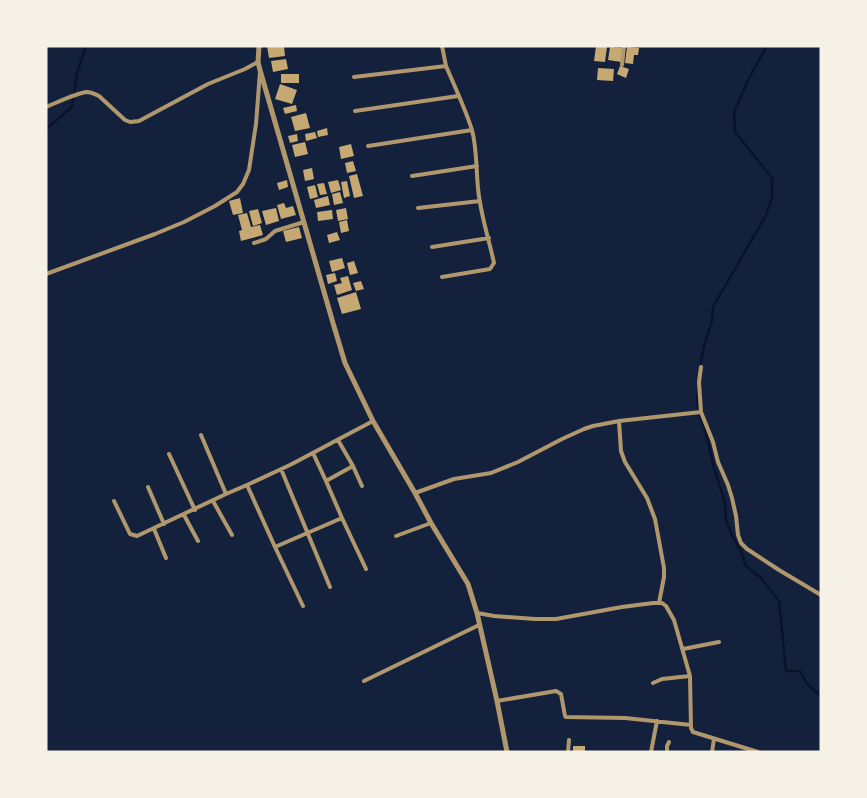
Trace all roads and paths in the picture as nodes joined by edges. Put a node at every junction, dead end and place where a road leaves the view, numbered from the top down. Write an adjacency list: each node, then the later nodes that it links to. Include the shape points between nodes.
1 (259, 46): 4 (street)
2 (442, 46): 6 (street)
3 (624, 46): 5 (street)
4 (258, 62): 7 (street); 10 (street, via 139,121 125,120 99,96 86,92)
5 (622, 65)
6 (446, 66): 8 (street); 9 (street)
7 (260, 70): 18 (street); 22 (street, via 249,170 236,192 177,225)
8 (354, 77)
9 (458, 96): 11 (street); 12 (street)
10 (46, 107)
11 (355, 111)
12 (472, 130): 13 (street); 14 (street)
13 (368, 146)
14 (478, 166): 15 (street); 16 (street)
15 (412, 176)
16 (480, 201): 17 (street); 19 (street)
17 (418, 208)
18 (304, 222): 20 (street, via 275,231); 26 (street, via 345,363)
19 (488, 238): 21 (street); 23 (street, via 494,263 490,269)
20 (254, 243)
21 (432, 247)
22 (46, 274)
23 (442, 277)
24 (701, 367): 25 (street)
25 (701, 412): 27 (street); 56 (street, via 730,491 741,542 778,570)
26 (373, 421): 29 (street); 38 (street)
27 (620, 421): 38 (street, via 584,429 491,473 463,476); 57 (street, via 620,451 655,519 664,568)
28 (201, 435): 39 (street)
29 (338, 440): 30 (street); 32 (street)
30 (313, 453): 33 (street); 34 (street)
31 (169, 454): 42 (street)
32 (353, 466): 34 (street); 36 (street)
33 (281, 469): 35 (street); 48 (street)
34 (326, 481): 44 (street)
35 (248, 485): 39 (street); 52 (street)
36 (362, 486)
37 (148, 487): 46 (street)
38 (415, 493): 45 (street)
39 (226, 494): 41 (street)
40 (114, 501): 47 (street, via 130,534 138,536)
41 (213, 501): 42 (street); 49 (street)
42 (195, 510): 43 (street)
43 (184, 515): 46 (street); 51 (street)
44 (342, 518): 48 (street); 54 (street)
45 (431, 523): 50 (street); 59 (street, via 468,584)
46 (164, 524): 47 (street)
47 (154, 529): 53 (street)
48 (308, 534): 52 (street); 55 (street)
49 (232, 535)
50 (396, 536)
51 (198, 541)
52 (275, 548): 58 (street)
53 (166, 558)
54 (366, 569)
55 (330, 588)
56 (821, 595)
57 (659, 603): 59 (street, via 622,606 556,619); 62 (street, via 666,606 674,620)
58 (303, 606)
59 (477, 613): 60 (street)
60 (479, 625): 64 (street); 66 (street)
61 (720, 642): 62 (street)
62 (683, 649): 63 (street)
63 (690, 676): 65 (street); 68 (street)
64 (364, 680)
65 (653, 683)
66 (497, 701): 67 (street, via 556,691 561,694 566,717); 72 (street)
67 (657, 721): 68 (street); 74 (street)
68 (692, 724): 69 (street, via 693,732)
69 (714, 739): 76 (street); 77 (street)
70 (569, 740): 73 (street)
71 (669, 742): 75 (street)
72 (507, 752)
73 (568, 752)
74 (651, 752)
75 (667, 752)
76 (712, 752)
77 (758, 752)

